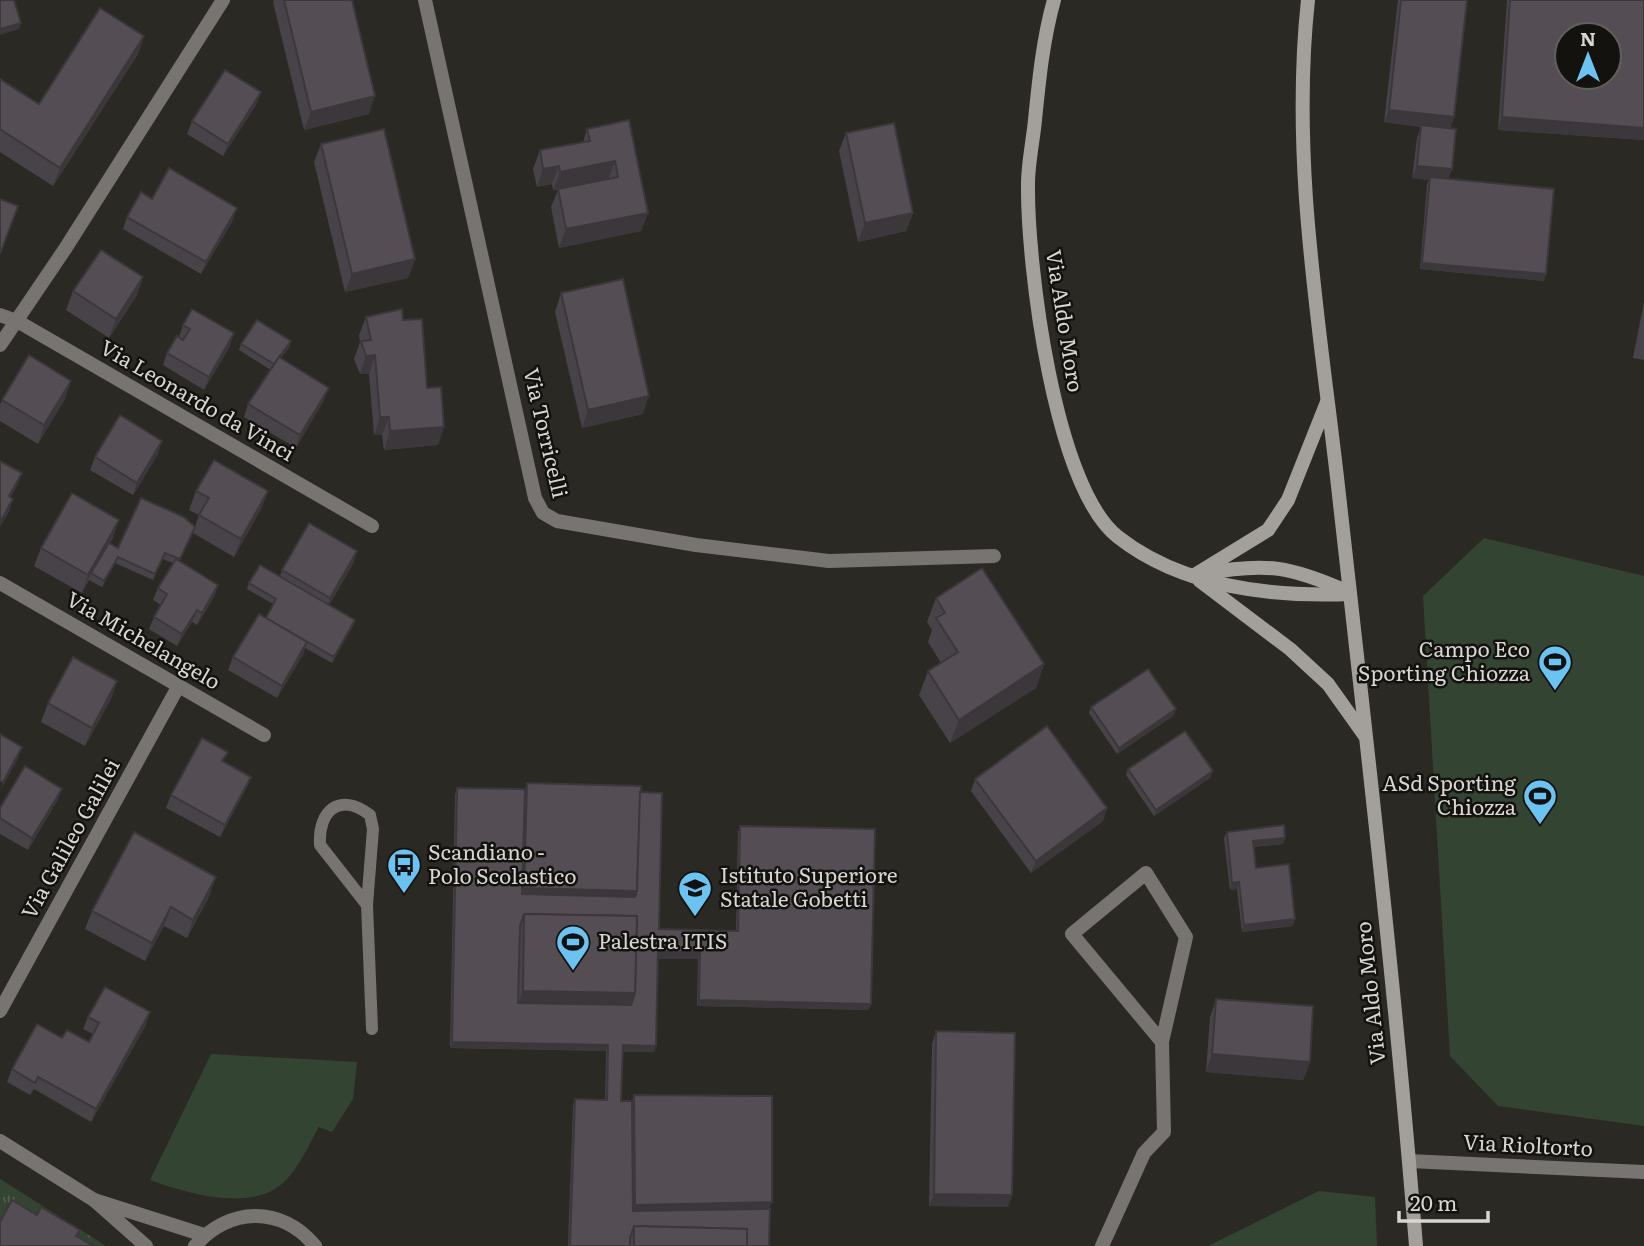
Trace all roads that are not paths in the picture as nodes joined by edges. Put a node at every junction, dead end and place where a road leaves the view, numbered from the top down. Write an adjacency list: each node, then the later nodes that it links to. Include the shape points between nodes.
1 (223, 0): 6 (street)
2 (425, 0): 10 (street, Via Torricelli, via 535,498 543,513 557,521 684,543 829,561)
3 (1308, 0): 8 (main road, Via Aldo Moro, via 1301,84 1303,163)
4 (1052, 4): 11 (main road, Via Aldo Moro, via 1028,181 1031,255 1059,416 1082,486 1117,536)
5 (0, 315): 6 (street, Via Leonardo da Vinci)
6 (18, 321): 7 (street); 9 (street, Via Leonardo da Vinci)
7 (0, 345)
8 (1329, 398): 11 (main road, Via Aldo Moro, via 1289,500 1268,530); 13 (main road, Via Aldo Moro)
9 (372, 526)
10 (994, 556)
11 (1193, 576): 13 (main road, Via Aldo Moro, via 1259,593); 13 (main road, via 1250,565 1315,577); 16 (main road, Via Aldo Moro, via 1279,640 1328,684)
12 (0, 583): 14 (street, Via Michelangelo)
13 (1350, 593): 16 (main road, Via Aldo Moro)
14 (178, 687): 15 (street, Via Michelangelo); 18 (street, Via Galileo Galilei)
15 (264, 735)
16 (1365, 736): 22 (main road, Via Aldo Moro)
17 (367, 905): 17 (lane, via 370,815 358,806 328,810 322,818 320,845); 19 (lane)
18 (0, 1011)
19 (372, 1029)
20 (1162, 1042): 20 (street, via 1186,937 1146,873 1072,933); 28 (street, via 1164,1132 1144,1153)
21 (0, 1141): 24 (street)
22 (1409, 1161): 23 (street, Via Rioltorto); 29 (main road, Via Aldo Moro)
23 (1644, 1172)
24 (94, 1200): 25 (street); 26 (street)
25 (200, 1241): 27 (street, via 230,1219 256,1215 285,1221)
26 (146, 1246)
27 (315, 1246)
28 (1102, 1246)
29 (1416, 1246)

